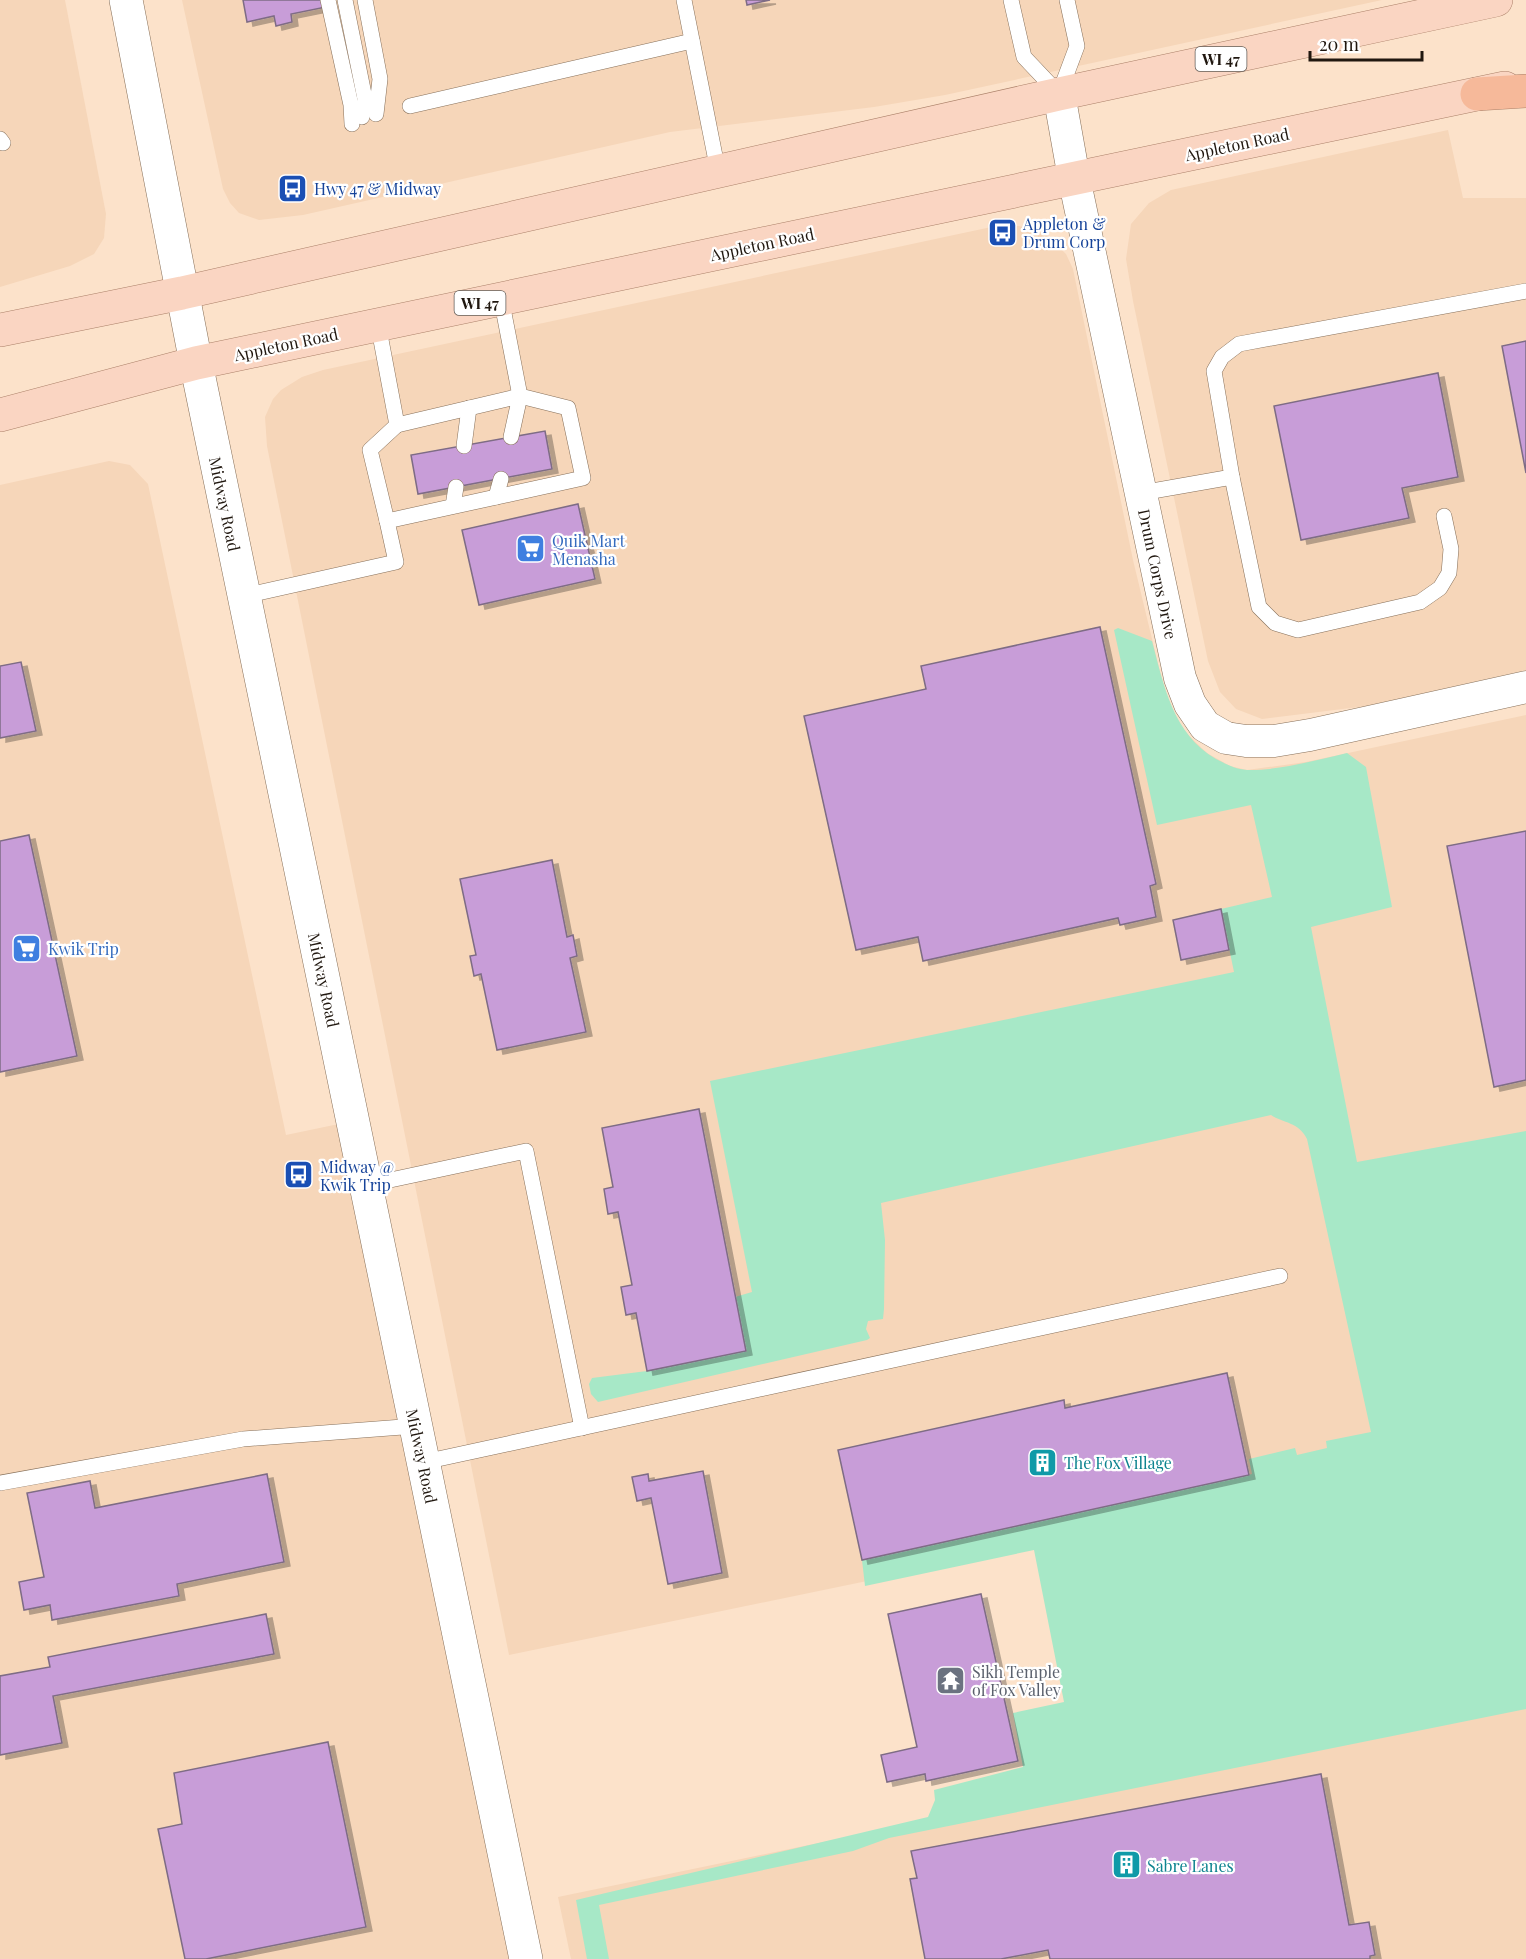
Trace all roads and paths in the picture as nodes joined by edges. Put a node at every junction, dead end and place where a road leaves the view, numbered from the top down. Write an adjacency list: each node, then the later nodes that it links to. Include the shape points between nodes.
1 (126, 0): 19 (main road, Midway Road)
2 (328, 0): 15 (lane, via 351,105)
3 (345, 0): 15 (lane, via 365,99)
4 (365, 0): 15 (lane, via 380,79)
5 (684, 0): 9 (lane)
6 (1011, 0): 12 (lane, via 1024,57)
7 (1067, 0): 12 (lane, via 1077,45)
8 (1496, 0): 12 (main road, WI 47)
9 (692, 41): 14 (lane); 16 (lane)
10 (1526, 83): 13 (main road, Appleton Road)
11 (1526, 91): 13 (highway)
12 (1059, 94): 16 (main road, WI 47); 17 (street, Drum Corps Drive)
13 (1477, 94): 17 (main road, Appleton Road / WI 47)
14 (410, 106)
15 (363, 118)
16 (718, 171): 19 (main road, WI 47)
17 (1074, 178): 20 (main road, Appleton Road / WI 47); 33 (street, Drum Corps Drive)
18 (1526, 291): 30 (lane, via 1239,344 1222,357 1214,371)
19 (182, 293): 22 (main road, WI 47); 23 (main road, Midway Road)
20 (501, 298): 21 (main road, Appleton Road / WI 47); 24 (lane)
21 (378, 324): 23 (main road, Appleton Road / WI 47); 27 (lane)
22 (0, 330)
23 (196, 363): 26 (main road, Appleton Road / WI 47); 38 (main road, Midway Road)
24 (520, 396): 25 (lane); 28 (lane); 34 (lane, via 568,408 583,478)
25 (469, 408): 27 (lane); 29 (lane)
26 (0, 415)
27 (397, 425): 37 (lane, via 370,450)
28 (511, 437)
29 (464, 446)
30 (1232, 477): 33 (lane); 36 (lane, via 1259,607 1275,623 1298,630 1420,602 1440,588 1449,573 1451,549)
31 (501, 478): 34 (lane)
32 (456, 487): 35 (lane)
33 (1141, 493): 39 (street, Drum Corps Drive, via 1180,678 1190,704 1205,726 1226,738 1274,741 1310,735)
34 (496, 496): 35 (lane)
35 (453, 506): 37 (lane)
36 (1444, 516)
37 (387, 521): 38 (lane, via 396,562)
38 (244, 596): 40 (main road, Midway Road)
39 (1526, 687)
40 (367, 1185): 42 (main road, Midway Road); 43 (lane, via 526,1150)
41 (1280, 1276): 43 (lane)
42 (416, 1426): 44 (main road, Midway Road); 45 (lane, via 243,1439)
43 (582, 1428): 44 (lane)
44 (423, 1462): 46 (main road, Midway Road)
45 (0, 1483)
46 (526, 1959)

